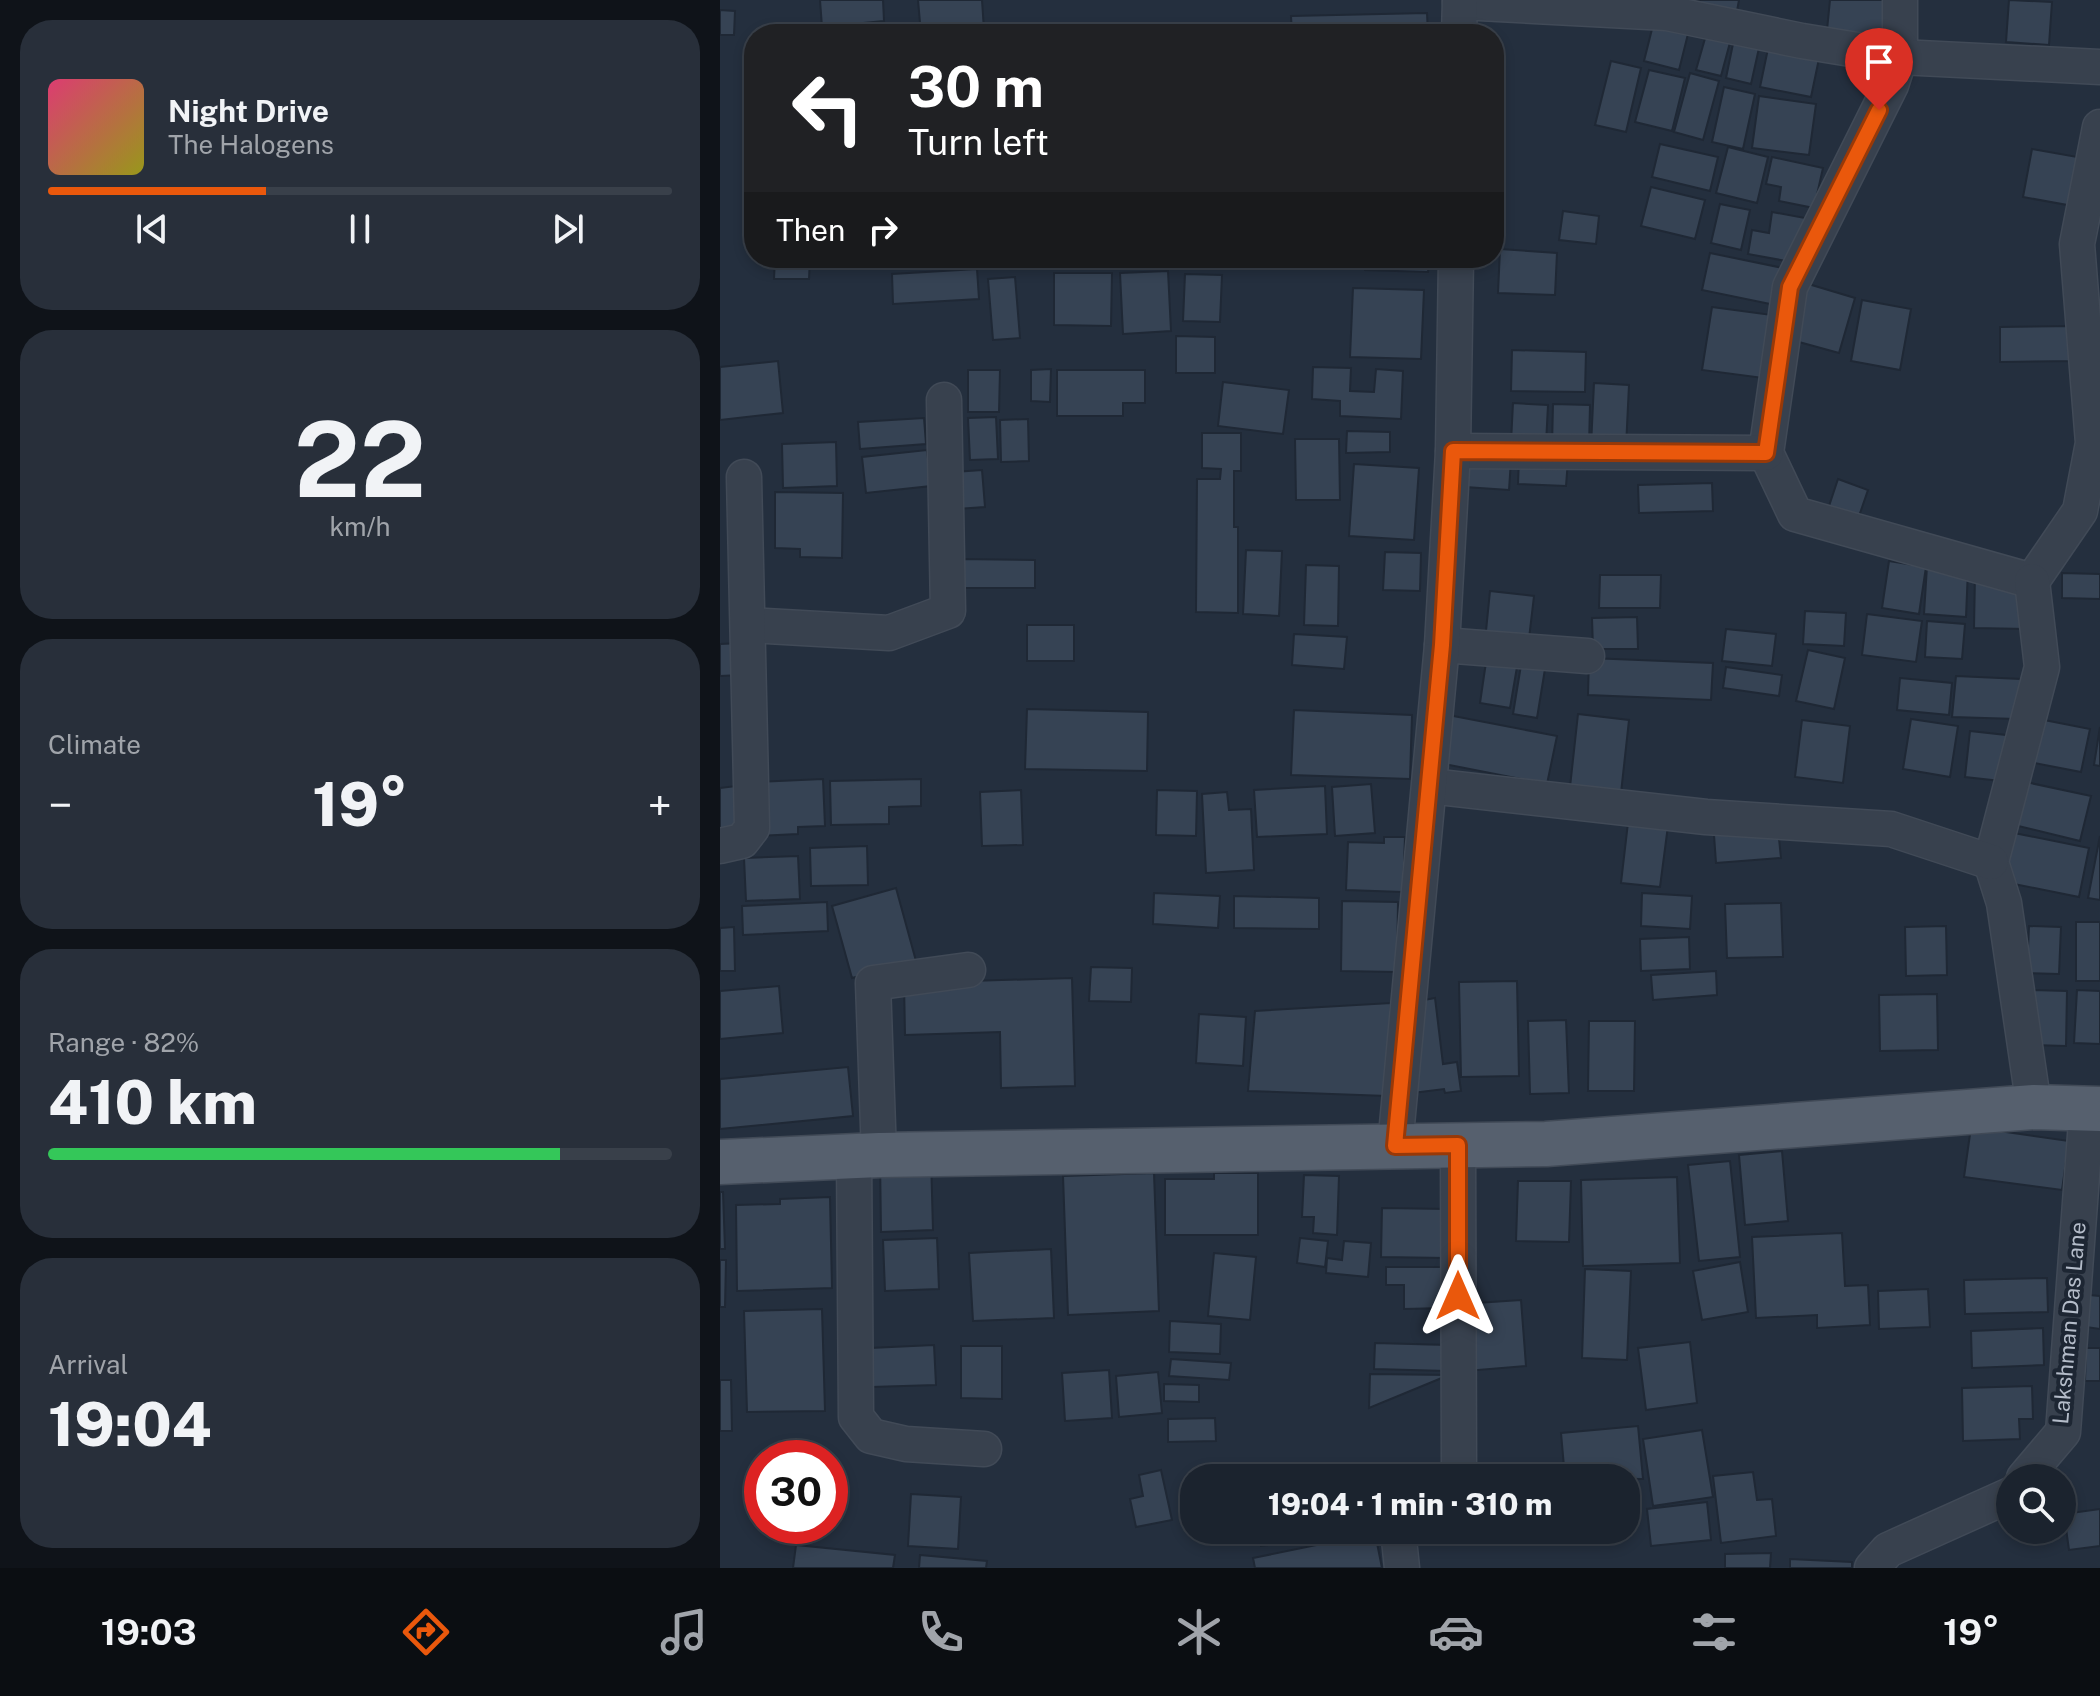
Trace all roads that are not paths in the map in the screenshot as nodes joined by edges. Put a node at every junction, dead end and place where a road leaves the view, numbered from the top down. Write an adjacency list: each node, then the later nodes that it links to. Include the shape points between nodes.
1 (1900, 0): 3 (street)
2 (1460, 12): 3 (street, via 1667,13)
3 (1900, 57): 4 (street); 10 (street, via 1861,148 1790,287)
4 (2100, 67)
5 (2099, 134): 8 (street, via 2077,244)
6 (1456, 268): 9 (street)
7 (944, 400): 13 (street, via 948,611 889,633)
8 (2096, 443): 12 (street, via 2080,511)
9 (1453, 451): 10 (street); 14 (street)
10 (1766, 453): 12 (street, via 1795,514)
11 (744, 477): 13 (street)
12 (2032, 581): 18 (street, via 2042,667)
13 (749, 625): 17 (street, via 752,828 742,841)
14 (1442, 645): 15 (street); 16 (street)
15 (1587, 656)
16 (1430, 786): 18 (street, via 1706,817 1891,829); 23 (street)
17 (720, 846)
18 (1991, 862): 20 (street, via 2004,903)
19 (968, 970): 24 (street, via 873,983)
20 (2034, 1107): 21 (main road); 22 (main road, via 1546,1144)
21 (2093, 1109): 28 (street, Lakshman Das Lane, via 2063,1432)
22 (1458, 1145): 23 (main road); 27 (street)
23 (1395, 1146): 24 (main road)
24 (867, 1156): 25 (main road); 26 (street, via 856,1417 871,1436)
25 (720, 1162)
26 (984, 1449)
27 (1459, 1464)
28 (2036, 1464)
29 (1996, 1501): 32 (street, via 1888,1550)
30 (1399, 1544): 31 (street)
31 (1402, 1568)
32 (1872, 1568)

